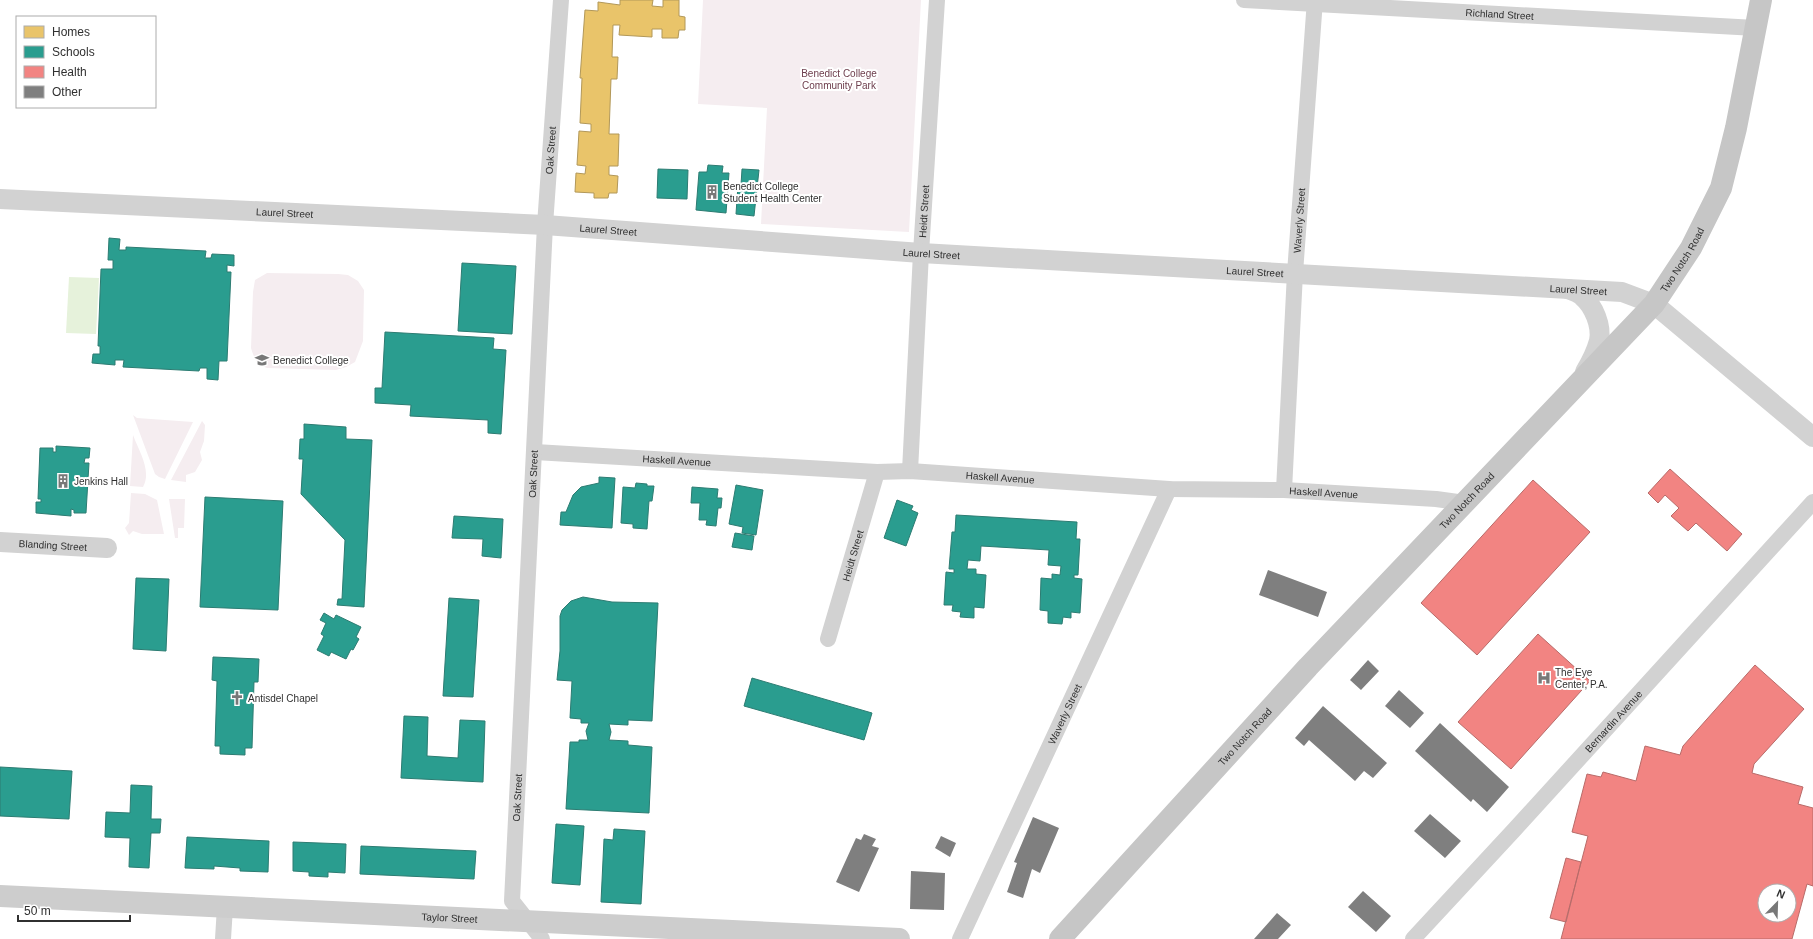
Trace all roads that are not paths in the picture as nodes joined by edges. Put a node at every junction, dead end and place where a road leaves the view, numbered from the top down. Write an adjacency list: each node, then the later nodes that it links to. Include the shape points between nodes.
1 (560, 0): 8 (street, Oak Street)
2 (937, 0): 9 (street, Heidt Street)
3 (1244, 0): 5 (street, Richland Street)
4 (1761, 0): 6 (main road, Two Notch Road)
5 (1315, 2): 6 (street, Richland Street); 10 (street, Waverly Street)
6 (1756, 28): 12 (main road, Two Notch Road, via 1721,188 1691,248)
7 (0, 199): 8 (street, Laurel Street)
8 (545, 225): 9 (street, Laurel Street); 15 (street, Oak Street)
9 (921, 253): 10 (street, Laurel Street); 16 (street, Heidt Street)
10 (1295, 273): 11 (street, Laurel Street); 19 (street, Waverly Street)
11 (1568, 289): 12 (street, Laurel Street, via 1622,292); 13 (street, via 1582,295 1593,309 1599,326 1600,339)
12 (1654, 304): 13 (main road, Two Notch Road); 14 (street, Laurel Street)
13 (1579, 382): 21 (main road, Two Notch Road)
14 (1813, 437)
15 (535, 452): 17 (street, Haskell Avenue); 27 (street, Oak Street, via 512,901)
16 (910, 471): 17 (street, Haskell Avenue); 18 (street, Haskell Avenue)
17 (877, 472): 24 (street, Heidt Street)
18 (1169, 489): 19 (street, Haskell Avenue); 31 (street, Waverly Street)
19 (1284, 490): 21 (street, Haskell Avenue)
20 (1813, 502): 33 (street, Bernardin Avenue)
21 (1465, 503): 32 (main road, Two Notch Road, via 1293,684)
22 (0, 542): 23 (street, Blanding Street)
23 (106, 548)
24 (828, 639)
25 (0, 896): 26 (main road, Taylor Street)
26 (225, 907): 27 (main road, Taylor Street); 28 (street)
27 (528, 922): 29 (street, Oak Street); 30 (main road, Taylor Street)
28 (223, 939)
29 (542, 939)
30 (886, 939)
31 (960, 939)
32 (1060, 939)
33 (1413, 939)

